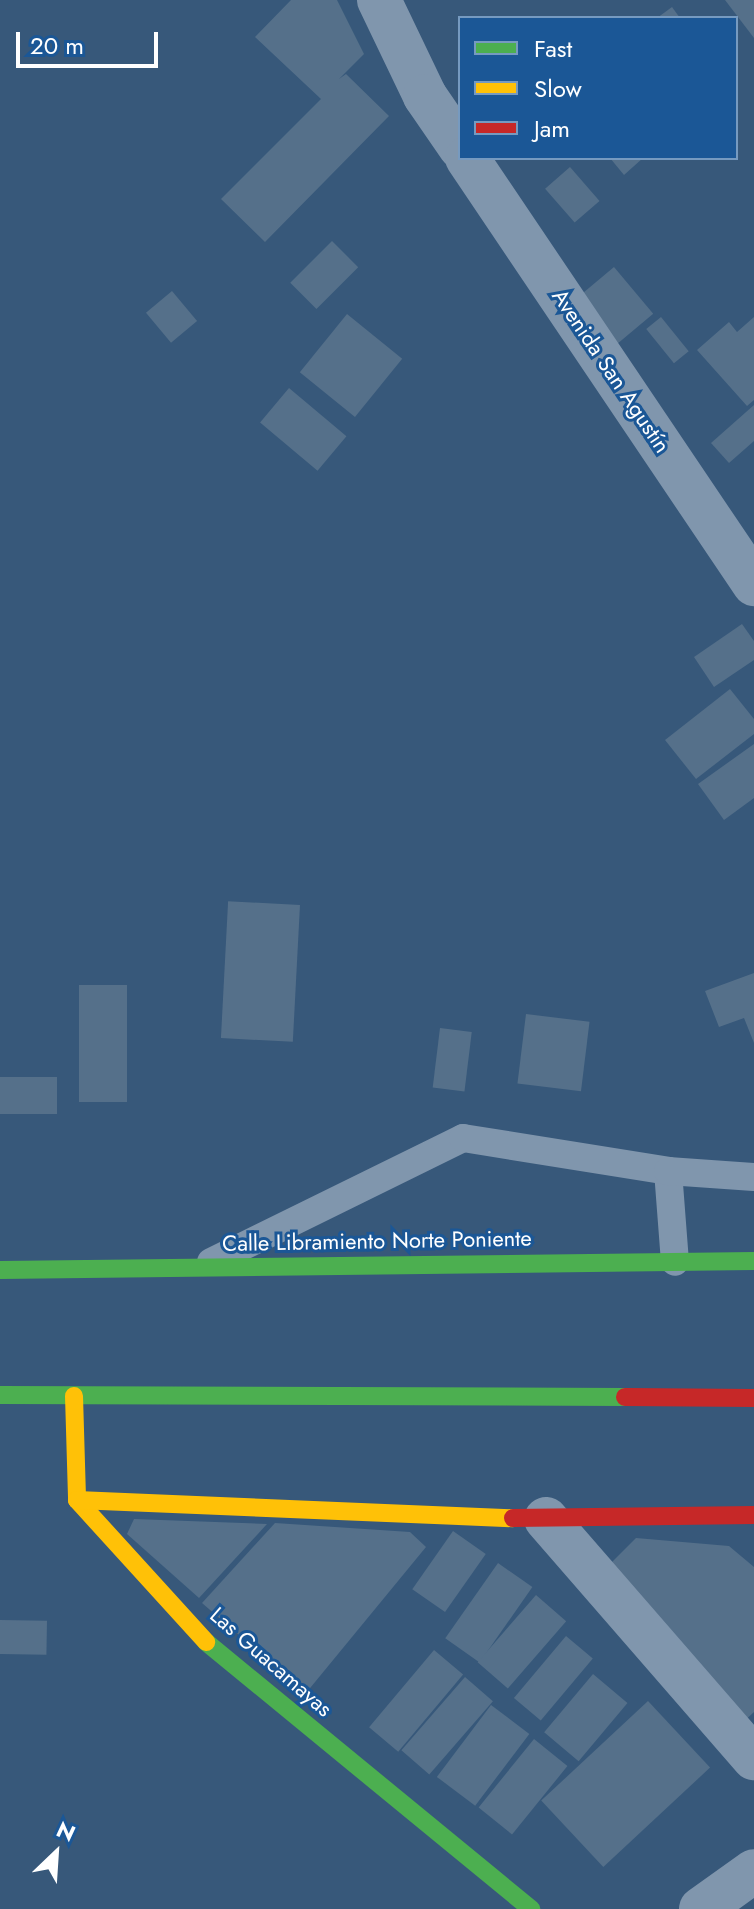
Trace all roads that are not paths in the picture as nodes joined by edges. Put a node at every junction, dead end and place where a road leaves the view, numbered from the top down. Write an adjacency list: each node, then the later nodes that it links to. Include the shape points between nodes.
1 (379, 0): 2 (street, via 425,96)
2 (458, 144)
3 (468, 160): 4 (street, Avenida San Agustín)
4 (754, 584)
5 (668, 1171): 6 (lane); 8 (lane); 9 (lane, via 463,1138)
6 (754, 1177)
7 (754, 1261): 8 (main road, Calle Libramiento Norte Poniente)
8 (675, 1262): 9 (main road, Calle Libramiento Norte Poniente)
9 (200, 1267): 10 (main road, Calle Libramiento Norte Poniente)
10 (0, 1270)
11 (0, 1395): 12 (main road)
12 (74, 1396): 13 (main road); 14 (main road)
13 (754, 1398)
14 (77, 1500): 16 (main road); 19 (main road, Las Guacamayas, via 208,1644)
15 (754, 1515): 16 (main road)
16 (546, 1519): 17 (street)
17 (754, 1758)
18 (754, 1871): 20 (street)
19 (531, 1909)
20 (701, 1909)

